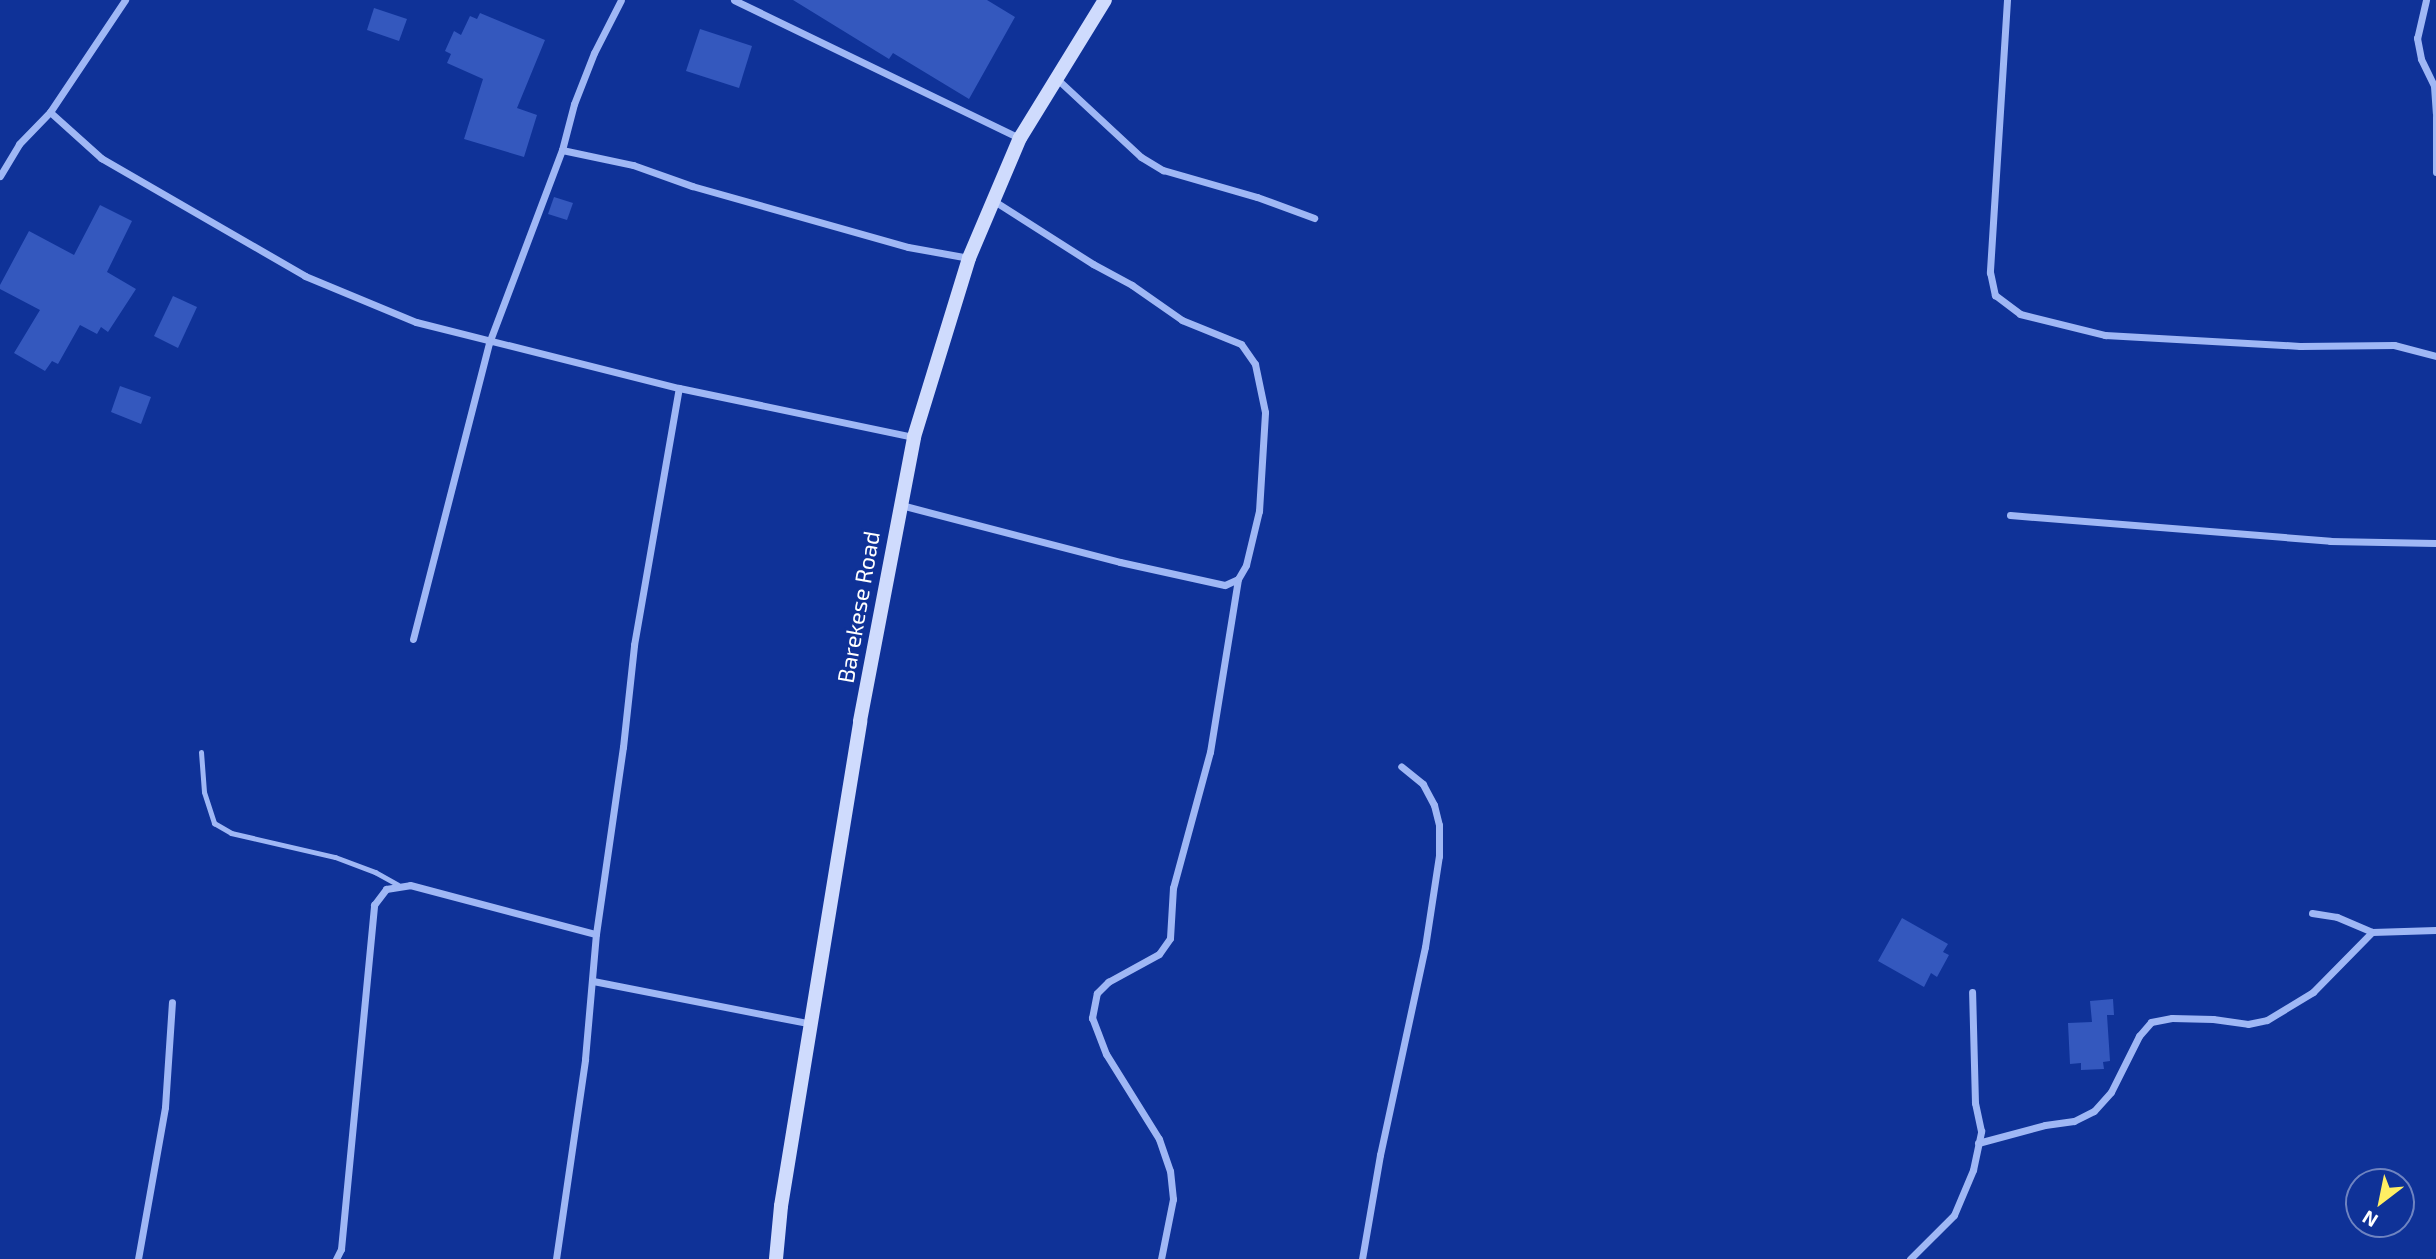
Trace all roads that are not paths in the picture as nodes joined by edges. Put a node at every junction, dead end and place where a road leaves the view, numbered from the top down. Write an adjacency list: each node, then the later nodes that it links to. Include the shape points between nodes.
1 (125, 0): 8 (street)
2 (621, 0): 11 (street, via 594,53)
3 (734, 0): 10 (street)
4 (1105, 0): 7 (main road, Barekese Road)
5 (2007, 0): 18 (street, via 1990,272 1995,295 2020,314 2105,335 2301,346 2394,345)
6 (2426, 0): 9 (street, via 2417,38 2434,86)
7 (1056, 77): 10 (main road, Barekese Road); 15 (street, via 1141,157 1163,170)
8 (50, 112): 13 (street, via 19,144); 17 (street, via 101,158 305,275 416,322)
9 (2436, 115): 12 (street)
10 (1020, 138): 14 (main road, Barekese Road)
11 (562, 150): 16 (street, via 633,165 692,187 908,247); 17 (street)
12 (2436, 172)
13 (0, 176)
14 (994, 201): 16 (main road, Barekese Road); 24 (street, via 1132,285 1174,316 1241,344 1255,364 1265,412 1259,510 1246,565)
15 (1314, 218)
16 (969, 258): 20 (main road, Barekese Road)
17 (489, 343): 19 (street); 25 (street)
18 (2436, 356)
19 (679, 388): 20 (street); 32 (street, via 645,570)
20 (914, 437): 21 (main road, Barekese Road)
21 (900, 505): 24 (street, via 1225,585); 36 (main road, Barekese Road, via 860,721)
22 (2010, 515): 23 (street, via 2330,541)
23 (2436, 543)
24 (1238, 579): 42 (street, via 1210,752 1173,888 1170,938 1159,954 1097,993 1092,1018 1105,1054 1159,1139 1170,1171 1173,1199)
25 (412, 639)
26 (201, 752): 28 (lane, via 204,792 214,823 231,834 335,857)
27 (1401, 766): 43 (street, via 1423,785 1434,805 1439,856)
28 (398, 885): 32 (street); 39 (street, via 386,889 374,905 341,1249)
29 (2312, 913): 31 (street, via 2337,917)
30 (2436, 930): 31 (street)
31 (2372, 932): 37 (street, via 2313,992 2267,1020 2248,1024 2213,1018 2151,1022 2111,1092 2094,1111 2074,1121)
32 (596, 934): 33 (street)
33 (593, 981): 36 (street); 40 (street)
34 (1972, 992): 37 (street)
35 (172, 1002): 38 (street, via 165,1107)
36 (813, 1024): 41 (main road, Barekese Road)
37 (1978, 1143): 44 (street, via 1973,1170 1954,1216)
38 (138, 1259)
39 (336, 1259)
40 (556, 1259)
41 (776, 1259)
42 (1161, 1259)
43 (1362, 1259)
44 (1910, 1259)

